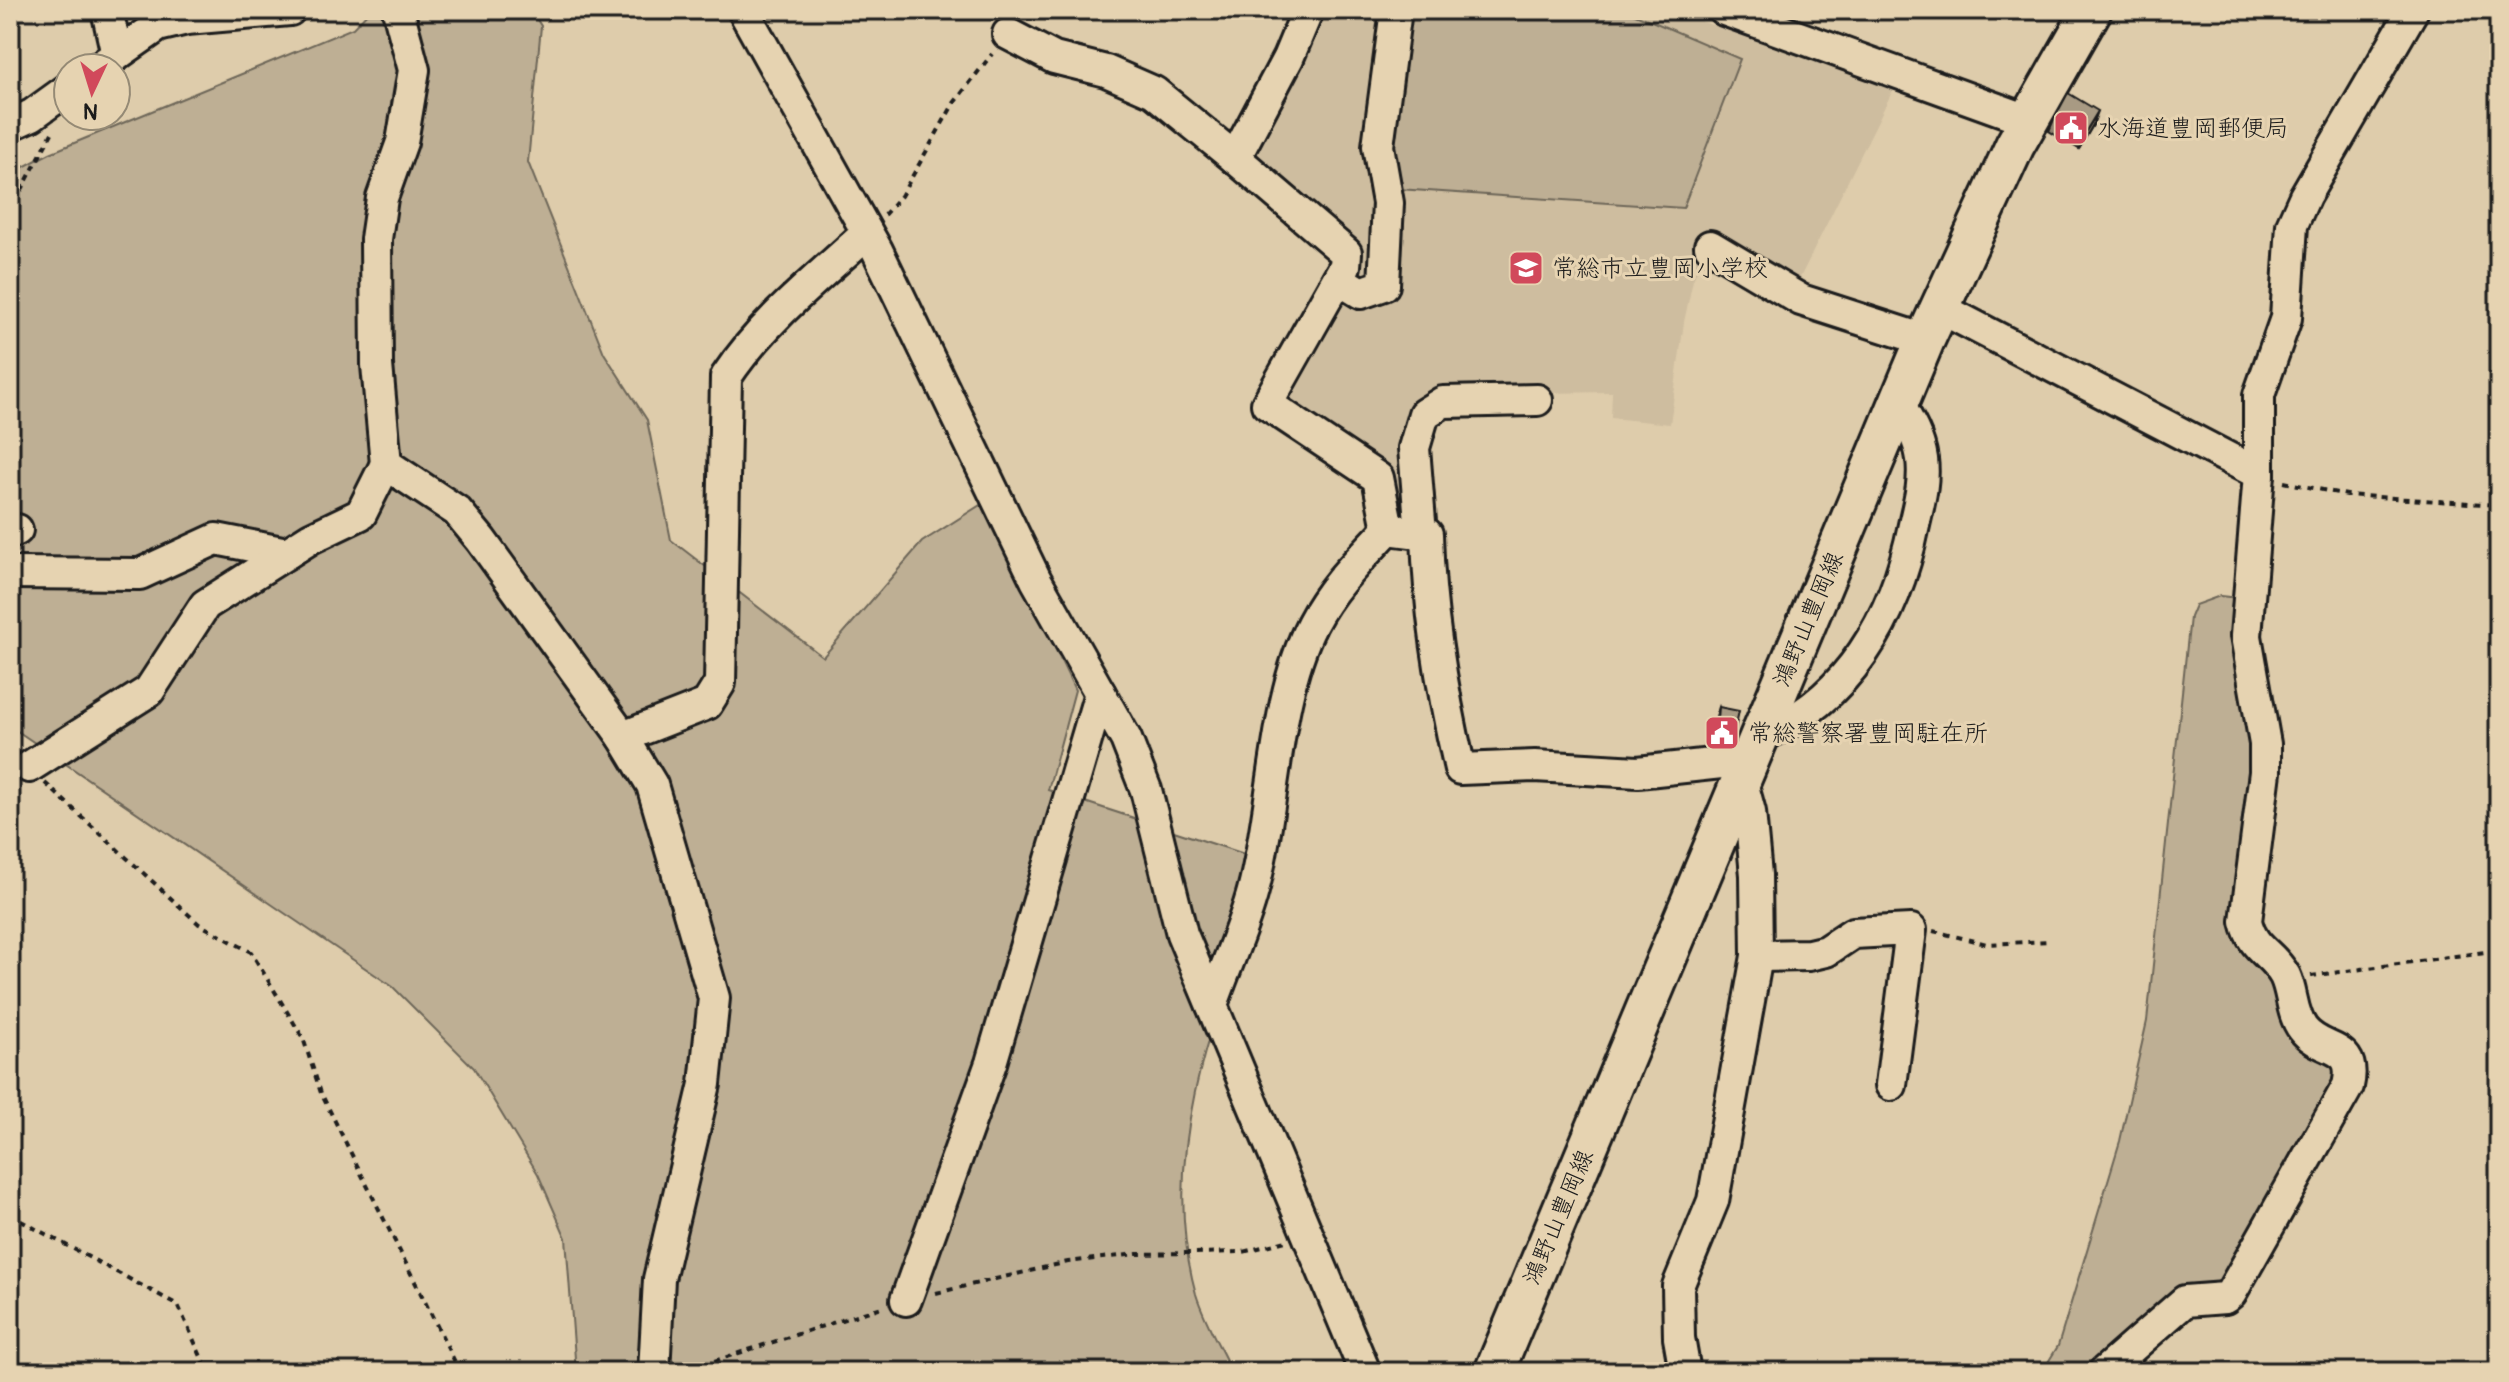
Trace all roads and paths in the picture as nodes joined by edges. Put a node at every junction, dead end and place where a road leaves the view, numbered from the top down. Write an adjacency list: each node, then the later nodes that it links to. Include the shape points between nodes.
1 (107, 10): 11 (street)
2 (290, 10): 12 (street, via 158,26)
3 (398, 10): 25 (street, via 414,70 402,142 382,198 376,239 377,365)
4 (1308, 10): 17 (street)
5 (1396, 10): 21 (street, via 1378,146 1388,203 1384,285 1361,293)
6 (1724, 10): 14 (street)
7 (2092, 10): 14 (main road, 鴻野山豊岡線)
8 (2413, 10): 26 (street, via 2292,225 2286,318 2259,395)
9 (750, 13): 19 (street)
10 (1008, 34): 17 (street, via 1054,58 1106,71 1154,92); 19 (path, via 954,103 901,196)
11 (107, 52)
12 (120, 52)
13 (52, 99): 15 (street)
14 (2028, 120): 22 (main road, 鴻野山豊岡線)
15 (10, 125)
16 (52, 132): 18 (path)
17 (1235, 158): 21 (street, via 1346,253)
18 (10, 212)
19 (867, 233): 32 (street, via 1036,580); 33 (street, via 753,341 726,377 720,683 707,704)
20 (1710, 246): 22 (street, via 1801,300)
21 (1338, 279): 28 (street, via 1267,404 1378,478)
22 (1932, 324): 24 (main road, 鴻野山豊岡線); 26 (street, via 2028,351)
23 (1537, 400): 29 (street, via 1443,402 1424,414 1414,448)
24 (1898, 403): 34 (main road, 鴻野山豊岡線); 34 (street, via 1916,434 1923,481 1911,543 1882,627 1866,653)
25 (386, 464): 30 (street, via 361,514); 33 (street, via 457,511)
26 (2259, 474): 27 (path, via 2347,495); 40 (street, via 2246,636 2265,772 2246,921 2250,938)
27 (2499, 505)
28 (1388, 529): 29 (street); 41 (street, via 1334,586 1311,626 1279,745 1253,891)
29 (1421, 534): 34 (street, via 1427,534 1430,614 1460,769 1535,766 1638,772)
30 (287, 553): 31 (street, via 216,539 140,574); 35 (street, via 205,605 149,691)
31 (10, 573)
32 (1100, 693): 41 (street, via 1146,790 1182,934); 45 (street, via 991,1063)
33 (623, 737): 48 (street, via 652,785 714,998 705,1084 659,1279)
34 (1750, 759): 39 (street); 51 (main road, 鴻野山豊岡線)
35 (29, 767): 47 (path, via 199,924 251,952 303,1038 321,1093)
36 (1911, 930): 37 (path, via 1987,944); 39 (street, via 1853,933 1826,951 1809,955); 42 (street)
37 (2049, 941)
38 (2499, 950): 40 (path)
39 (1757, 956): 52 (street, via 1713,1201 1678,1286)
40 (2287, 980): 53 (street, via 2305,1032 2349,1063 2348,1086 2231,1293 2185,1301)
41 (1212, 1005): 44 (street)
42 (1891, 1085)
43 (10, 1215): 46 (path, via 178,1305)
44 (1307, 1235): 45 (path, via 1243,1252 1137,1254 1068,1262); 50 (street)
45 (906, 1300): 49 (path)
46 (208, 1372)
47 (460, 1372)
48 (654, 1372)
49 (679, 1372)
50 (1365, 1372)
51 (1494, 1372)
52 (1685, 1372)
53 (2104, 1372)

